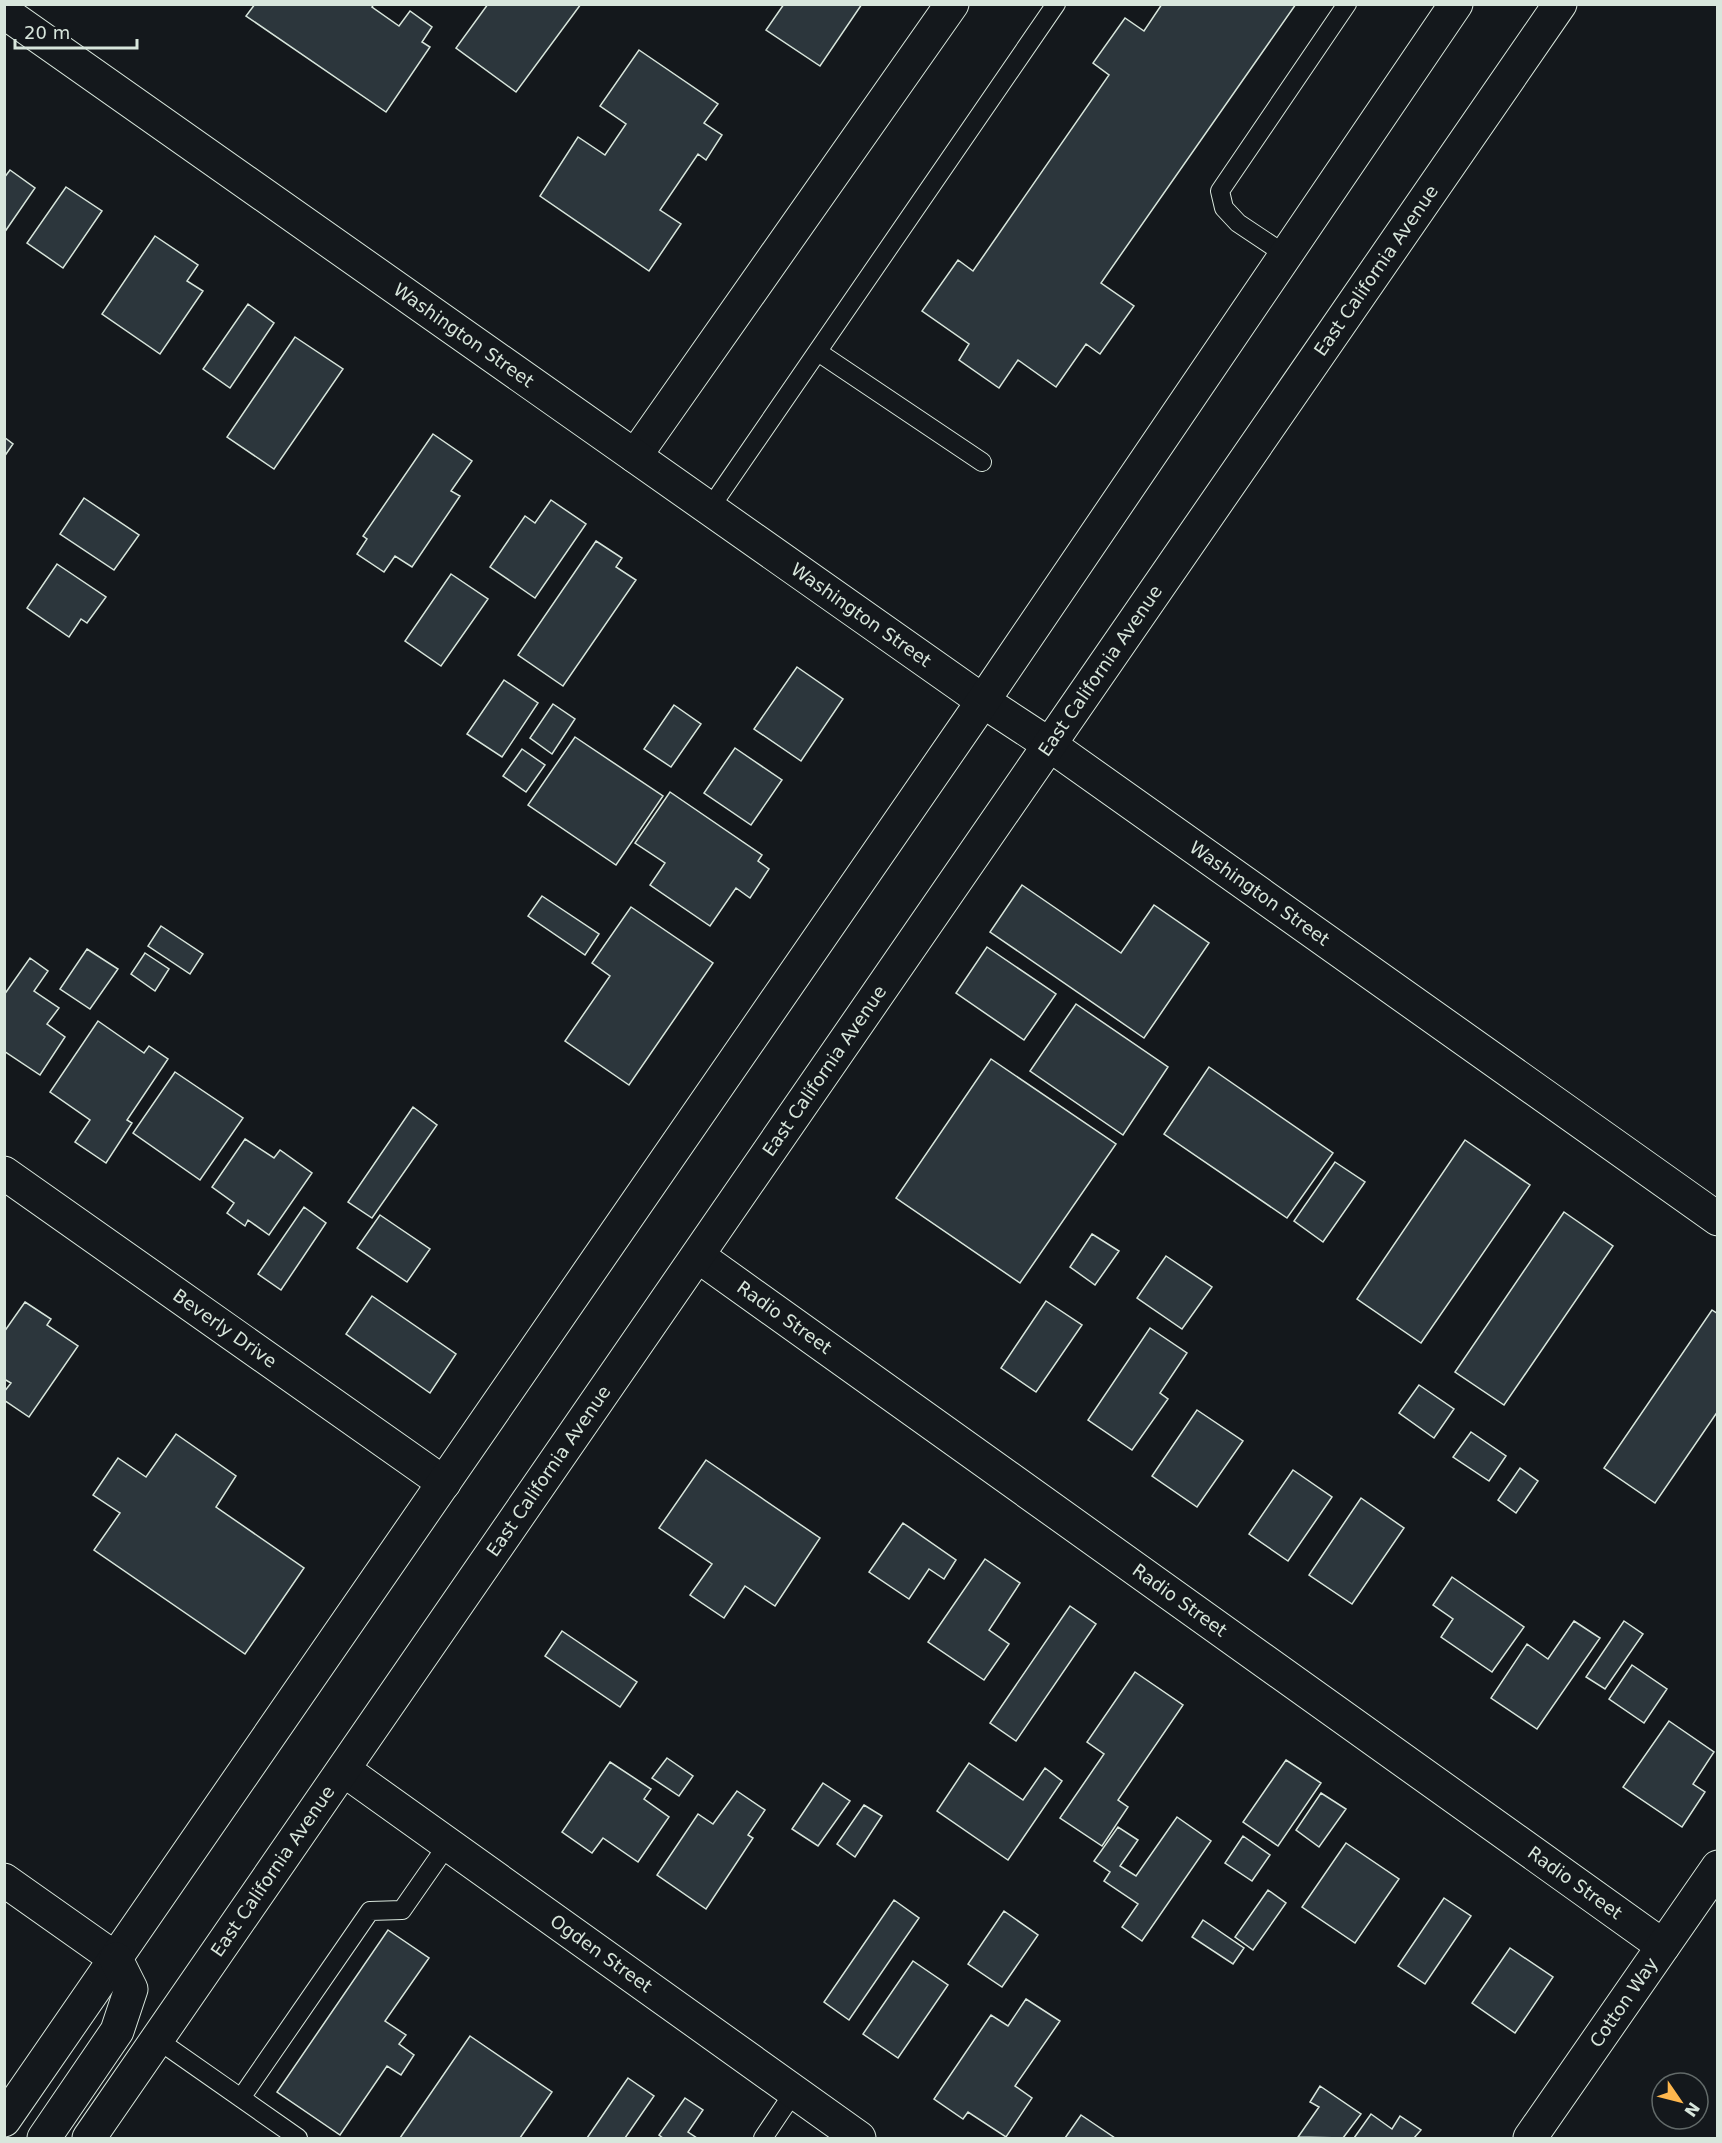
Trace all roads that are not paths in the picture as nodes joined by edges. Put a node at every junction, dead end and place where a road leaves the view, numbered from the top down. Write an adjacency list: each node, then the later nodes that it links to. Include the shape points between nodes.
1 (952, 4): 9 (street)
2 (1056, 4): 8 (lane)
3 (1347, 4): 7 (lane, via 1220,191 1224,208 1238,223)
4 (1456, 4): 7 (street)
5 (1560, 4): 13 (street, East California Avenue)
6 (10, 15): 9 (street, Washington Street)
7 (1286, 255): 12 (street)
8 (818, 352): 10 (lane); 11 (lane)
9 (635, 456): 11 (street, Washington Street)
10 (982, 462)
11 (710, 508): 12 (street, Washington Street)
12 (983, 701): 13 (street, Washington Street); 17 (street)
13 (1050, 745): 15 (street, Washington Street); 16 (street, East California Avenue)
14 (4, 1173): 17 (street, Beverly Drive)
15 (1718, 1220)
16 (698, 1256): 18 (street, East California Avenue); 22 (street, Radio Street)
17 (444, 1483): 23 (street)
18 (344, 1770): 19 (street, Ogden Street); 24 (street, East California Avenue)
19 (448, 1844): 25 (street, Ogden Street); 26 (lane, via 402,1910 370,1911)
20 (1718, 1867): 22 (street, Cotton Way)
21 (4, 1881): 23 (street)
22 (1663, 1946): 33 (street, Cotton Way)
23 (116, 1959): 27 (street); 28 (street, via 131,1989 117,2031)
24 (158, 2040): 26 (lane); 29 (street, East California Avenue)
25 (794, 2092): 31 (lane); 32 (street, Ogden Street)
26 (241, 2098): 30 (lane)
27 (4, 2120)
28 (45, 2139)
29 (89, 2139)
30 (298, 2139)
31 (763, 2139)
32 (859, 2139)
33 (1530, 2139)

